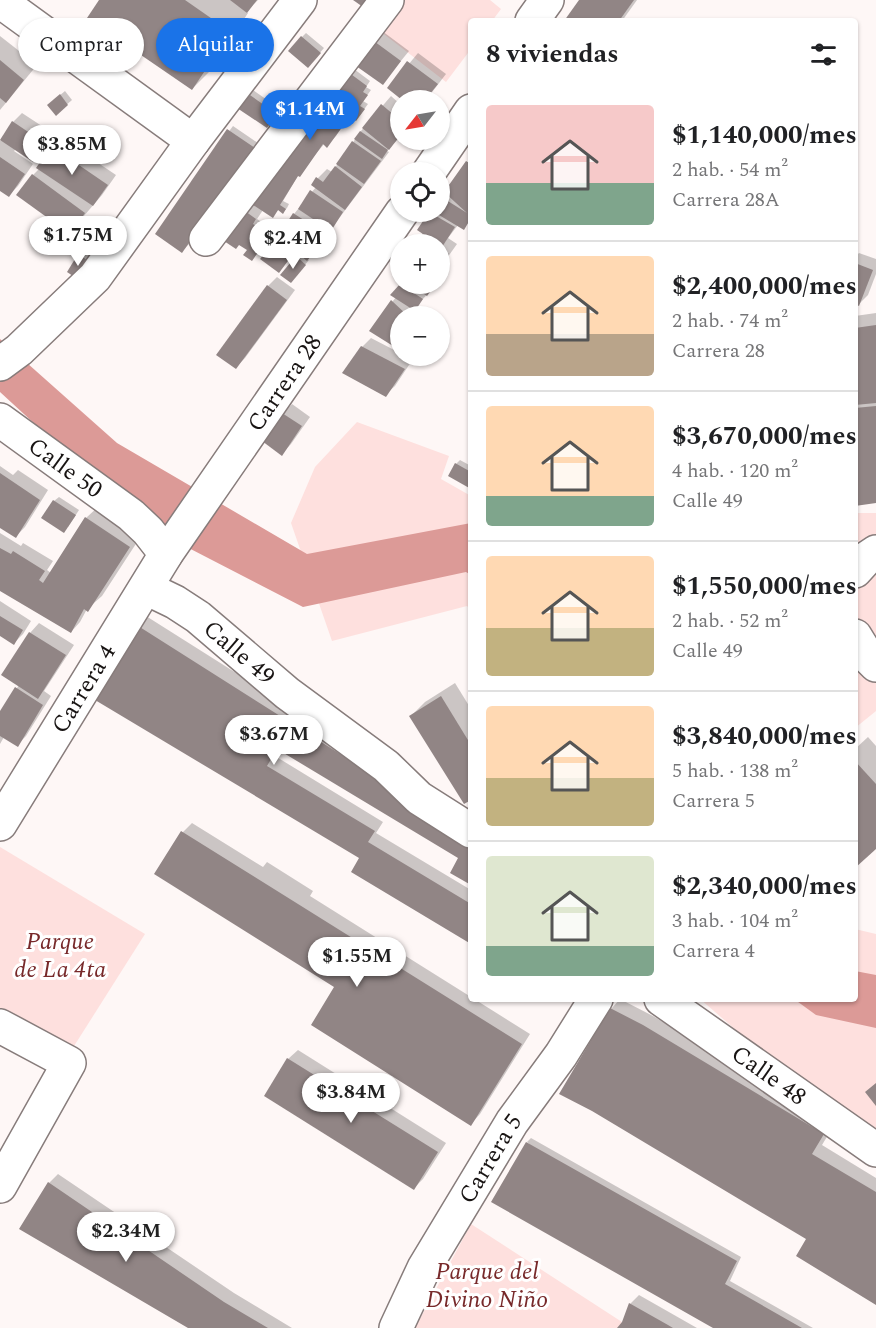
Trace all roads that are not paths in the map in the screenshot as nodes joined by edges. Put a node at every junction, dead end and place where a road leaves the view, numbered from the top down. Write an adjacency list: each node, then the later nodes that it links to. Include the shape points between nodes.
1 (300, 0): 7 (street)
2 (387, 0): 10 (street)
3 (547, 0): 5 (street)
4 (0, 1): 7 (street)
5 (534, 18)
6 (468, 115): 8 (street)
7 (193, 141): 11 (street, via 95,278)
8 (436, 162)
9 (395, 222): 15 (street, Carrera 28)
10 (206, 239)
11 (9, 357)
12 (0, 420): 15 (street, Calle 50, via 131,515)
13 (876, 539): 14 (street)
14 (858, 542)
15 (170, 549): 18 (street, Carrera 4)
16 (876, 552): 17 (street)
17 (858, 568)
18 (146, 588): 21 (street, Carrera 4); 22 (street, Calle 49, via 198,617 286,693 386,766 419,798)
19 (858, 641): 20 (street)
20 (876, 665)
21 (0, 824)
22 (468, 829)
23 (594, 1002): 28 (street, Carrera 5, via 512,1122 424,1268)
24 (665, 1002): 26 (street, Calle 48)
25 (0, 1026): 27 (street, via 69,1063)
26 (876, 1150)
27 (0, 1186)
28 (396, 1328)

